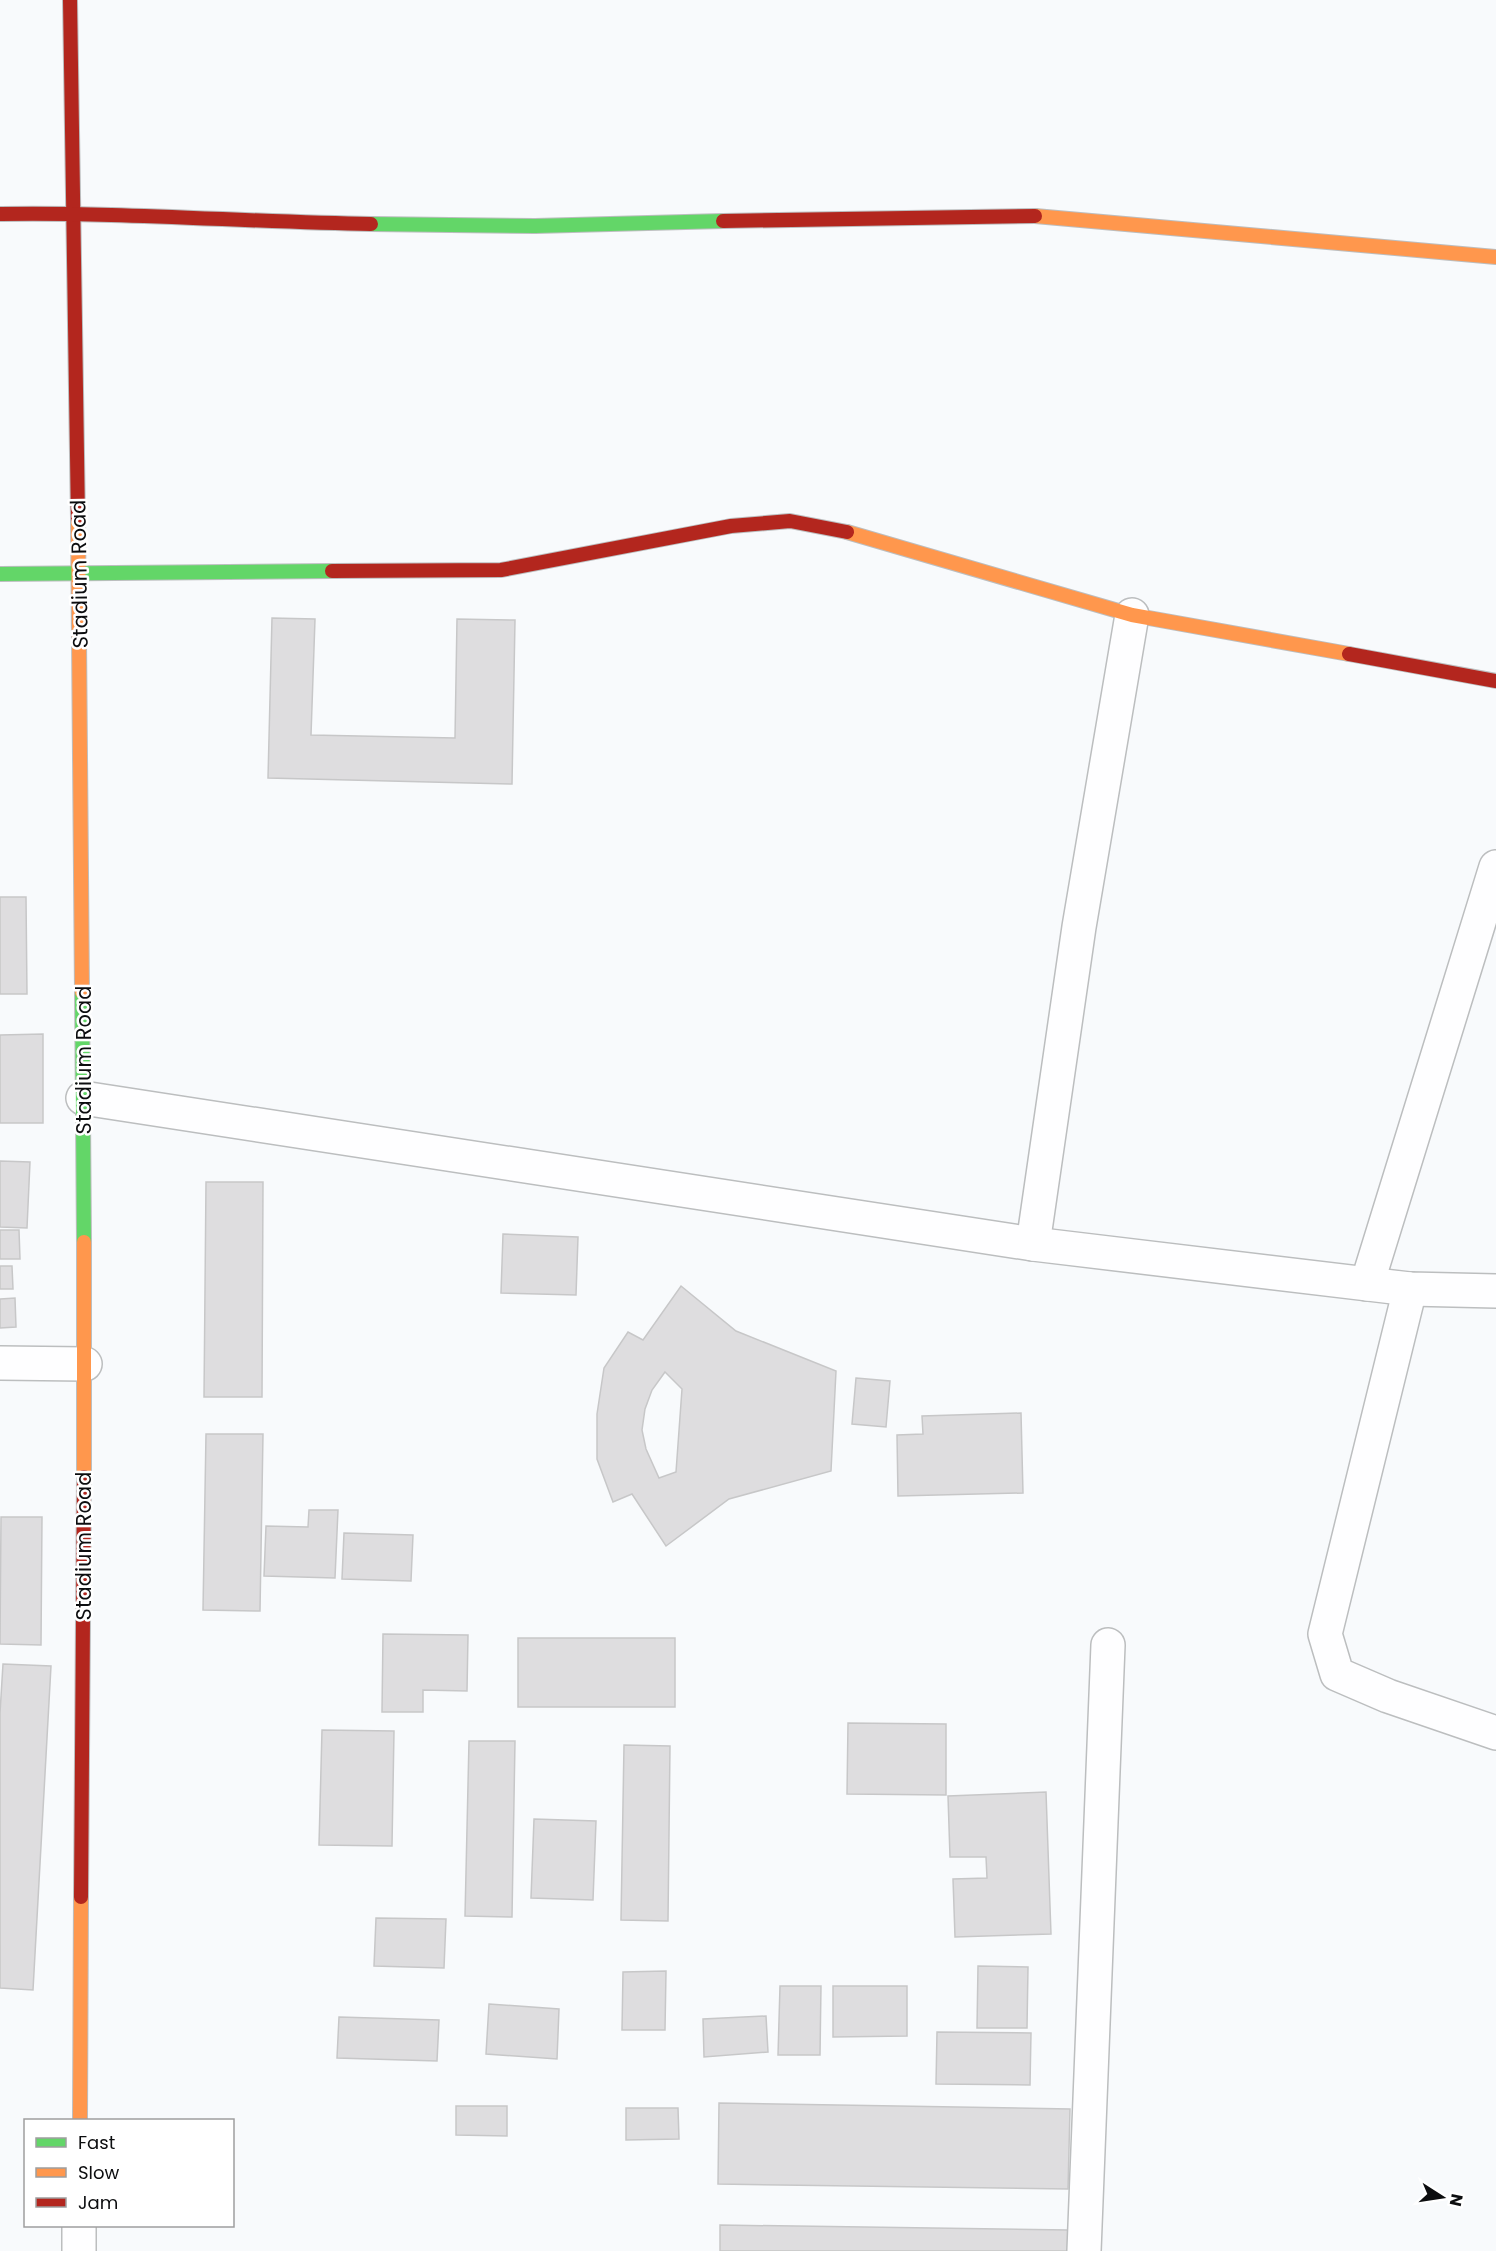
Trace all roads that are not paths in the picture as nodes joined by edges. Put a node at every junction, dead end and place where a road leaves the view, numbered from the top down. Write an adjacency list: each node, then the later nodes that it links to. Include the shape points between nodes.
1 (70, 0): 2 (street, Stadium Road)
2 (72, 213): 3 (street); 4 (street, via 251,222 535,226 1016,214); 6 (street, Stadium Road)
3 (0, 214)
4 (1496, 257)
5 (0, 574): 6 (street)
6 (79, 574): 7 (street, via 501,570 731,526 790,521 843,531); 10 (street, Stadium Road)
7 (1132, 615): 8 (street); 11 (street, via 1079,927)
8 (1496, 681)
9 (1496, 867): 12 (street)
10 (83, 1098): 11 (street); 16 (street, Stadium Road)
11 (1033, 1244): 12 (street)
12 (1367, 1284): 13 (street)
13 (1410, 1289): 14 (street); 18 (street, via 1325,1634 1337,1674)
14 (1496, 1291)
15 (0, 1363): 16 (street)
16 (85, 1364): 19 (street, Stadium Road)
17 (1108, 1645): 22 (street)
18 (1496, 1733)
19 (80, 2119)
20 (79, 2227): 21 (street)
21 (79, 2251)
22 (1084, 2251)

